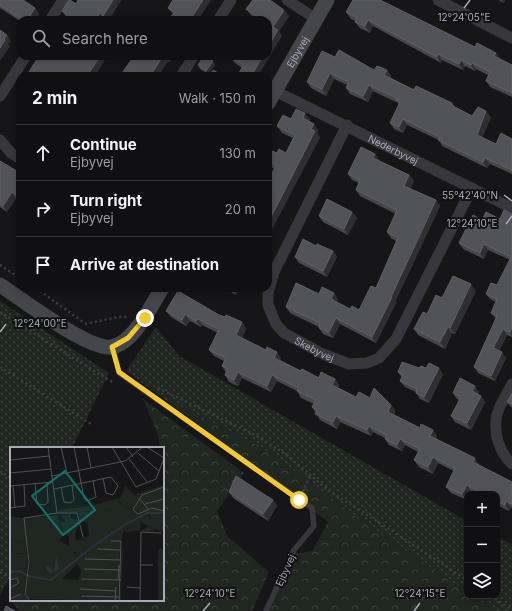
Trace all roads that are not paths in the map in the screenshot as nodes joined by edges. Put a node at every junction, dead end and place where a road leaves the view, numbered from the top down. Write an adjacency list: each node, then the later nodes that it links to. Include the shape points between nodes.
1 (63, 0): 6 (street)
2 (231, 0): 7 (street)
3 (287, 0): 8 (street)
4 (327, 0): 8 (street, Ejbyvej)
5 (438, 0): 9 (street)
6 (53, 16)
7 (221, 16)
8 (316, 19): 13 (street, Ejbyvej)
9 (512, 37)
10 (23, 60): 14 (street)
11 (191, 60): 12 (street)
12 (184, 72)
13 (272, 95)
14 (0, 96)
15 (272, 97): 16 (street, Nederbyvej)
16 (347, 125): 19 (street, Nederbyvej); 21 (street, Skebyvej)
17 (0, 140): 18 (street)
18 (16, 156)
19 (472, 188): 20 (street, Nederbyvej); 24 (street, Skebyvej, via 398,335 379,358 356,364 339,361 284,333 276,324 268,305)
20 (512, 208)
21 (272, 279)
22 (0, 285): 25 (street, via 82,338 99,346)
23 (160, 292): 25 (street, via 145,318 128,338)
24 (268, 292)
25 (112, 347): 28 (lane, Ejbyvej, via 119,372 312,508 314,526 294,550)
26 (512, 384): 27 (street, via 497,414 496,433 500,447)
27 (512, 464)
28 (266, 611)

